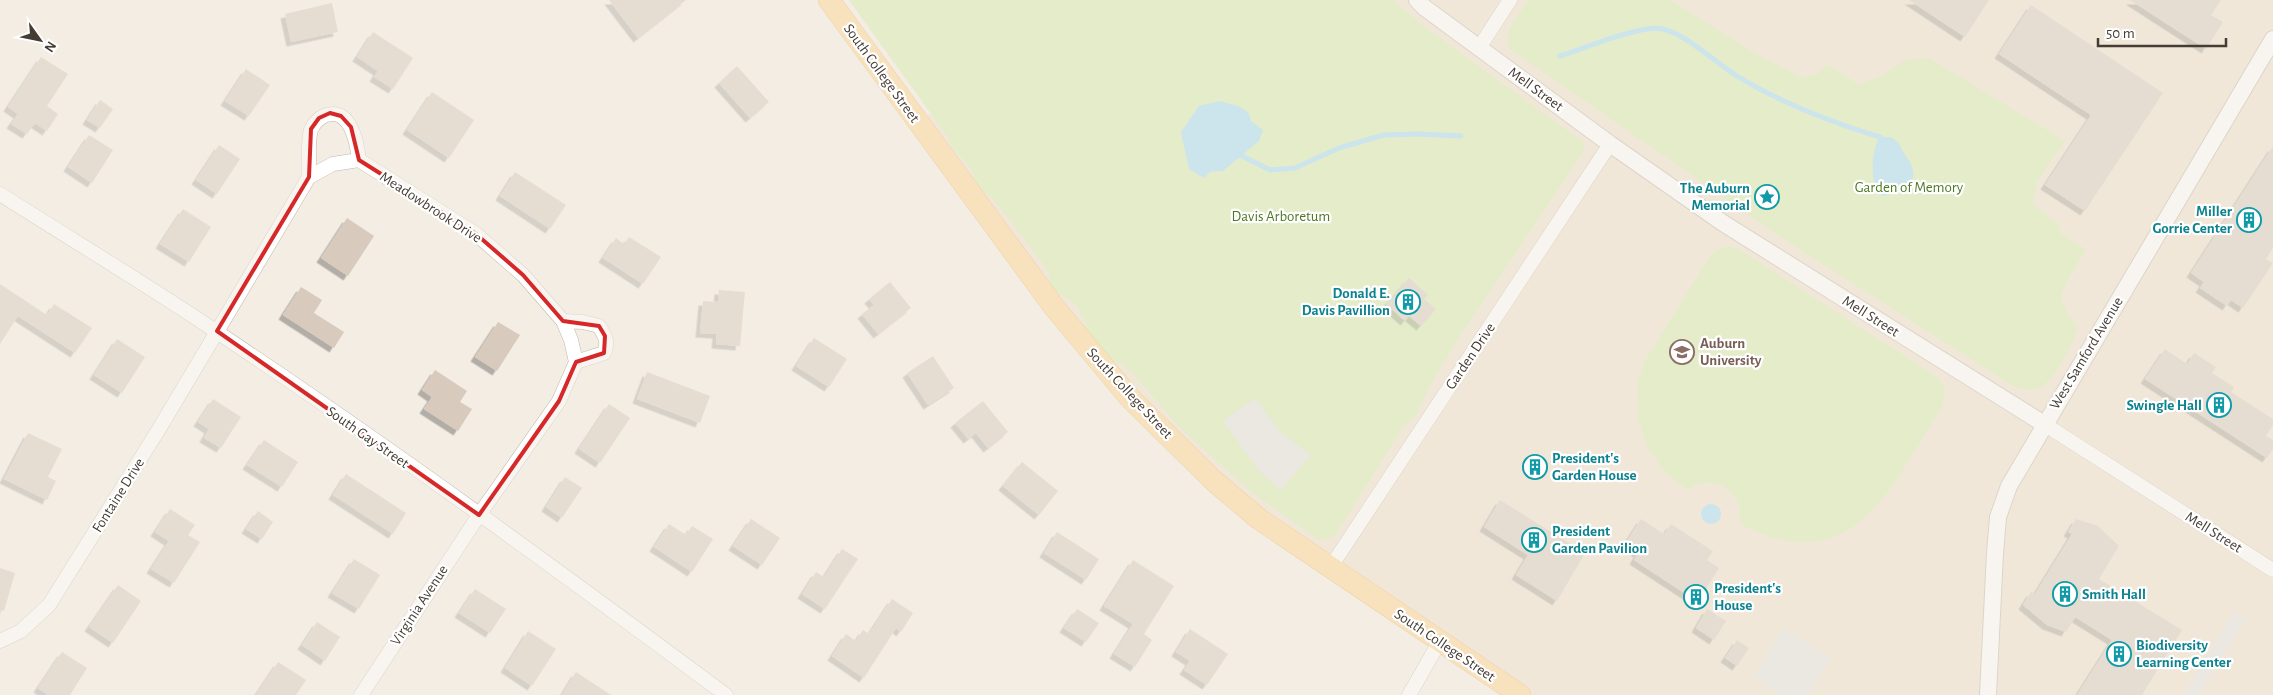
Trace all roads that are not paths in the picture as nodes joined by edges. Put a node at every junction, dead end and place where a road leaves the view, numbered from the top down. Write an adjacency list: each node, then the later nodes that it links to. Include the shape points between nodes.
1 (829, 0): 15 (main road, South College Street, via 1048,299 1130,398 1259,520)
2 (1417, 0): 5 (street, Mell Street)
3 (1510, 0): 5 (street)
4 (2273, 39): 13 (street, West Samford Avenue)
5 (1479, 48): 6 (street, Mell Street)
6 (1610, 144): 13 (street, Mell Street, via 1723,223); 15 (street, Garden Drive)
7 (359, 160): 8 (street, via 333,164); 8 (street, via 351,127 341,116 330,113 319,118 311,129); 10 (street, Meadowbrook Drive, via 476,234 523,275)
8 (309, 177): 11 (street)
9 (0, 194): 11 (street, South Gay Street)
10 (563, 321): 12 (street, Meadowbrook Drive); 12 (street, via 599,326 605,336 607,346 604,353)
11 (216, 331): 14 (street, South Gay Street); 18 (street, Fontaine Drive, via 49,605 21,631)
12 (576, 362): 14 (street, via 559,401)
13 (2044, 424): 16 (street, Mell Street); 23 (street, West Samford Avenue, via 2009,486 1998,517)
14 (479, 514): 19 (street, Virginia Avenue); 20 (street, South Gay Street)
15 (1330, 568): 17 (main road, South College Street)
16 (2273, 570)
17 (1440, 641): 21 (street); 22 (main road, South College Street)
18 (0, 642)
19 (361, 695)
20 (726, 695)
21 (1409, 695)
22 (1520, 695)
23 (1988, 695)

